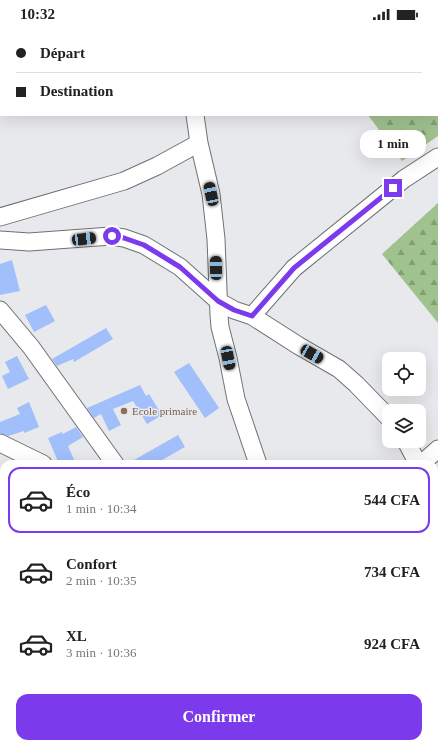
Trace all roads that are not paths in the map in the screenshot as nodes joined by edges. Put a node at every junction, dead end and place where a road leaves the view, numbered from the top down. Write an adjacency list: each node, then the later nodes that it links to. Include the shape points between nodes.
1 (195, 116): 2 (street)
2 (199, 143): 4 (street, via 157,166 124,180); 6 (street, via 211,194 216,239)
3 (438, 157): 8 (street, via 404,179 294,268)
4 (0, 217)
5 (0, 240): 6 (street, via 29,242 107,236 124,238 144,245 180,267)
6 (218, 301): 8 (street); 15 (street, via 220,328 236,399)
7 (0, 310): 14 (street, via 31,347)
8 (252, 316): 9 (street, via 339,369)
9 (382, 411)
10 (0, 443): 13 (street)
11 (410, 448): 16 (street)
12 (438, 449): 17 (street)
13 (35, 460)
14 (110, 460)
15 (257, 460)
16 (417, 460)
17 (424, 460)

